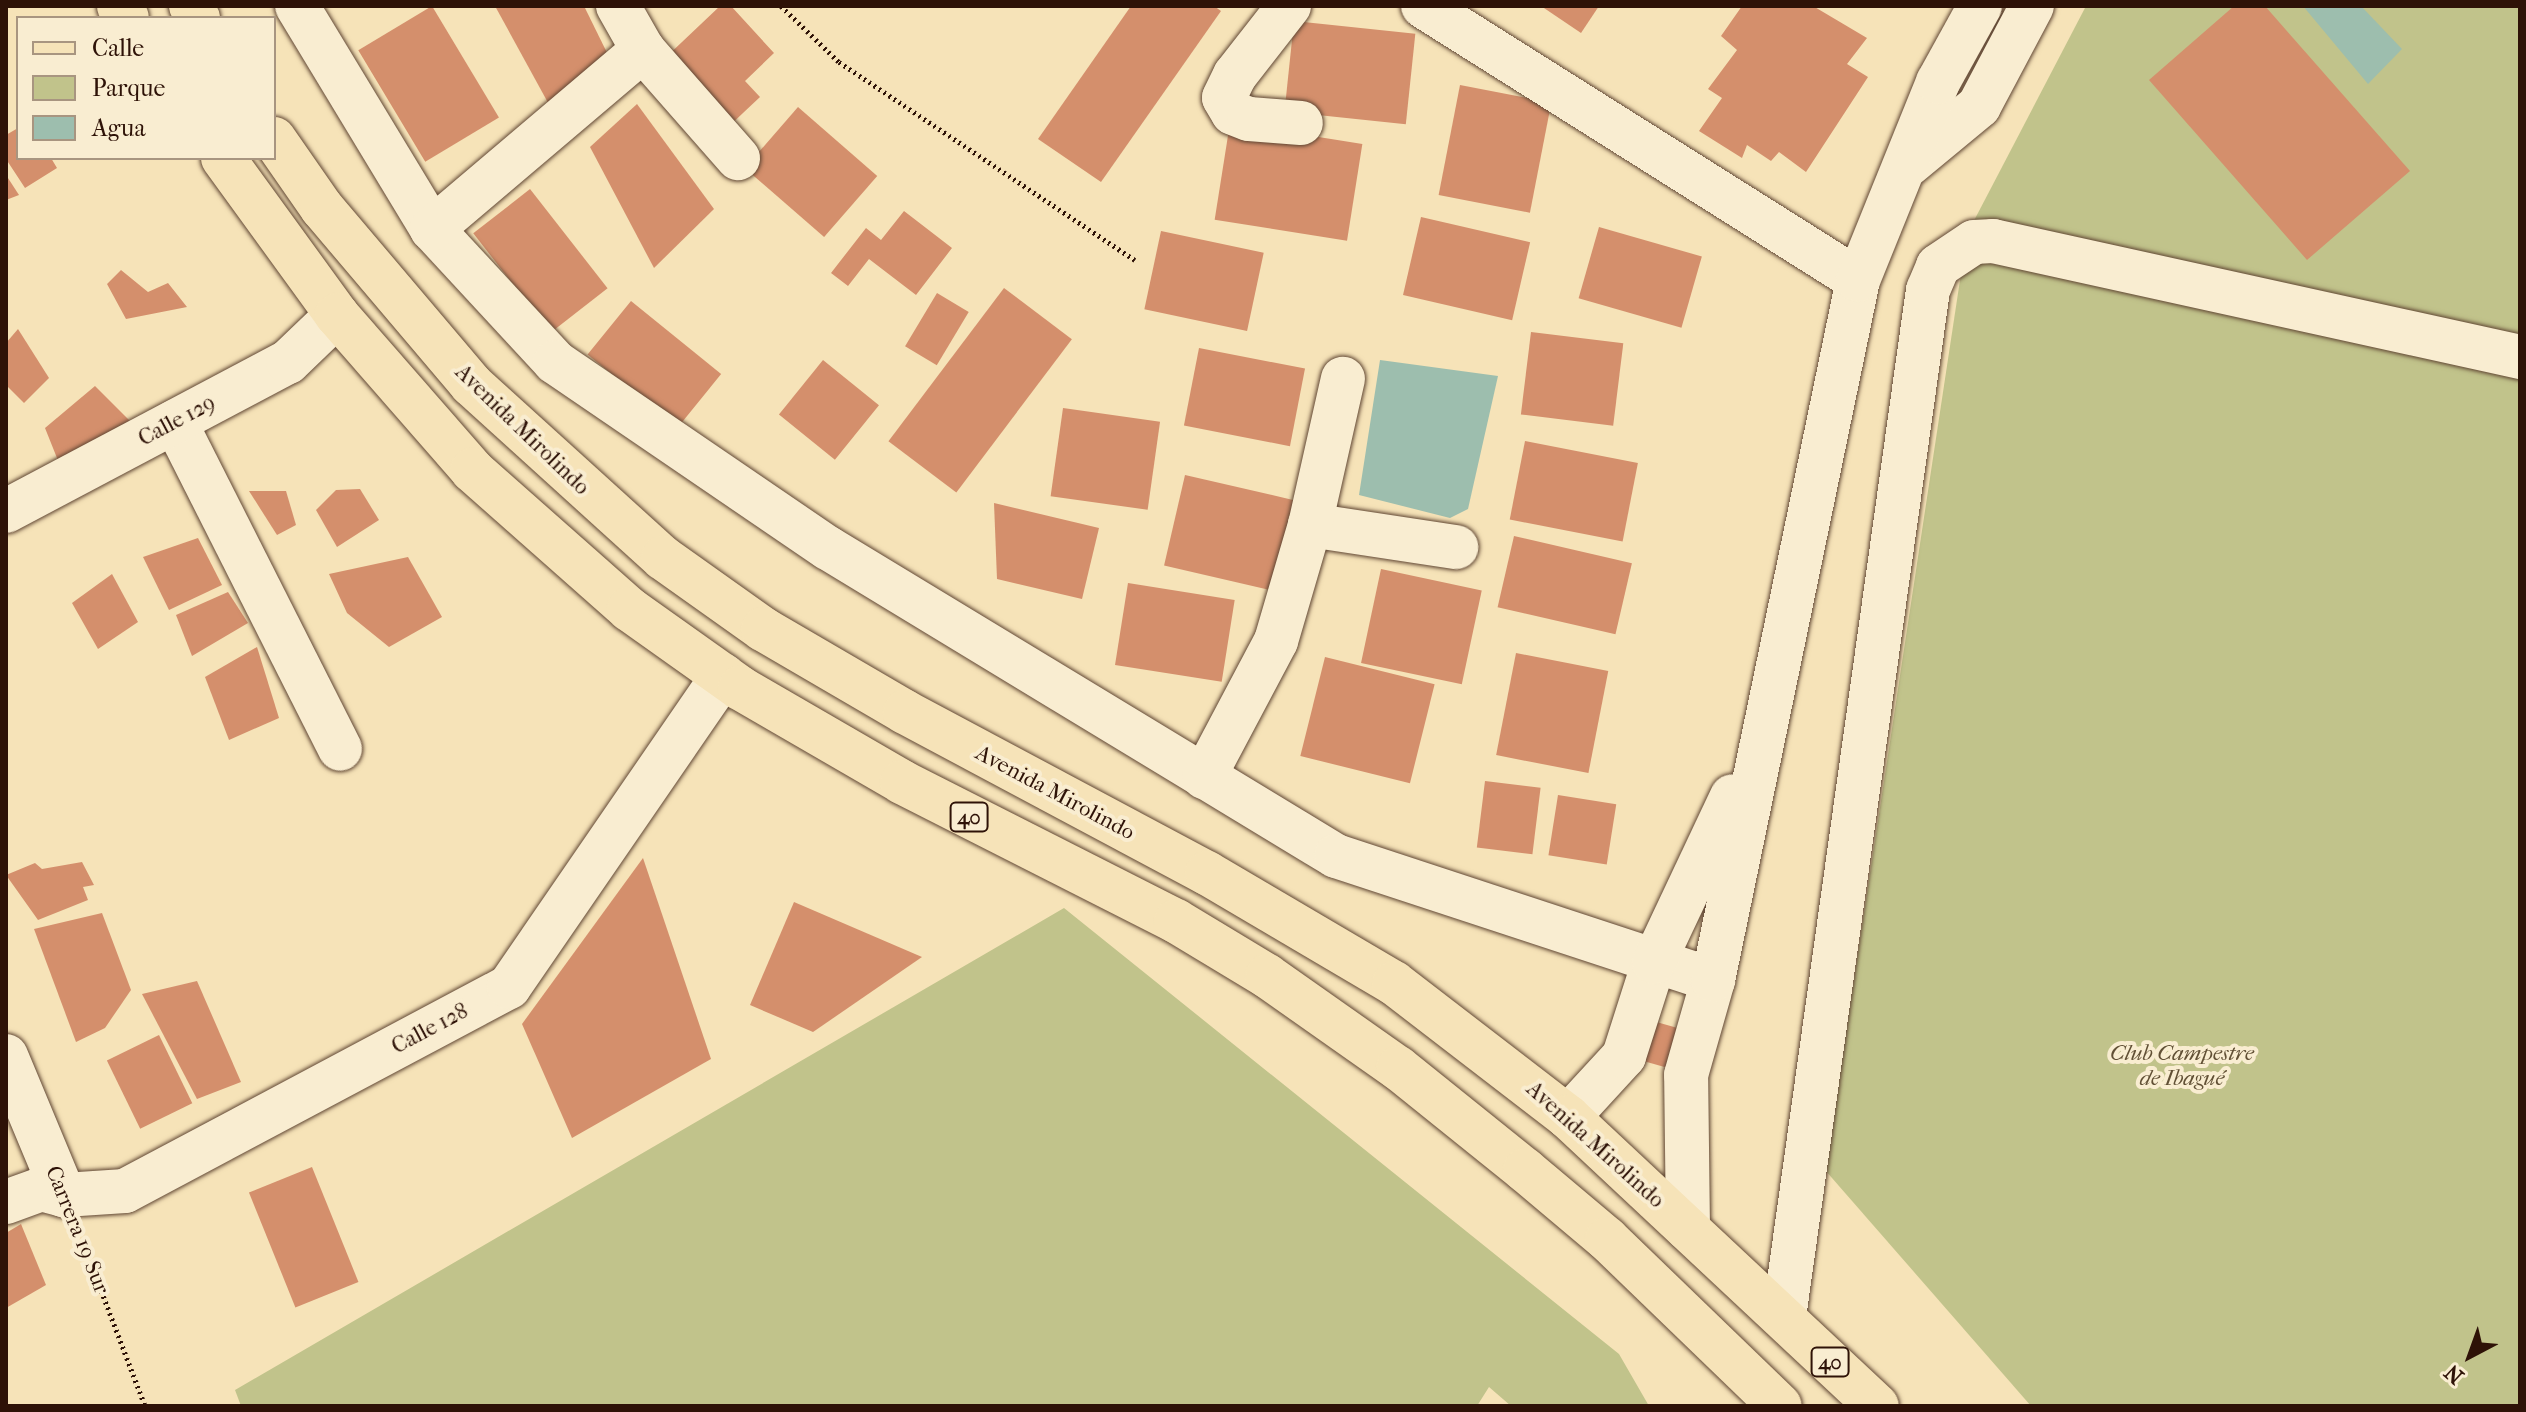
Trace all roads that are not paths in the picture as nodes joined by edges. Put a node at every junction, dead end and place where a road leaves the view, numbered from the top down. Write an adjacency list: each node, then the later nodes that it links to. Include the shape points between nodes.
1 (297, 6): 13 (street)
2 (618, 6): 7 (street)
3 (1289, 6): 8 (street, via 1235,75 1224,98 1233,113 1249,119)
4 (1423, 6): 14 (street)
5 (1980, 6): 12 (street, via 1938,82)
6 (2032, 6): 12 (street, via 1979,106)
7 (643, 50): 10 (street); 13 (street)
8 (1301, 123)
9 (276, 142): 29 (main road, Avenida Mirolindo / 40, via 361,257 471,384 663,558 763,629 905,712 1322,937 1491,1054)
10 (738, 158)
11 (224, 160): 15 (main road, 40)
12 (1909, 164): 14 (street)
13 (432, 229): 25 (street, via 555,362 828,548)
14 (1858, 280): 23 (street)
15 (337, 315): 18 (street, Calle 129, via 288,362); 22 (main road, 40, via 472,470 629,609)
16 (2520, 357): 33 (street, via 1993,241 1952,251 1938,266 1928,290)
17 (1343, 379): 20 (street)
18 (175, 422): 19 (street, Calle 129); 24 (street)
19 (6, 511)
20 (1310, 525): 21 (street); 25 (street, via 1276,641)
21 (1456, 547)
22 (723, 676): 30 (street, Calle 128, via 509,987 125,1191); 34 (main road, 40, via 902,782 1176,921 1267,976 1398,1068 1537,1180 1607,1239)
23 (1760, 736): 26 (street); 27 (street)
24 (340, 749)
25 (1204, 777): 26 (street, via 1336,856)
26 (1654, 962): 27 (street); 29 (street, via 1624,1056)
27 (1713, 980): 32 (street, via 1686,1075)
28 (6, 1056): 30 (street, Carrera 19 Sur)
29 (1568, 1117): 32 (main road, Avenida Mirolindo / 40)
30 (64, 1195): 31 (street, Calle 128, via 41,1189)
31 (6, 1202)
32 (1688, 1229): 33 (main road, Avenida Mirolindo / 40)
33 (1784, 1317): 35 (main road, Avenida Mirolindo / 40)
34 (1780, 1406)
35 (1877, 1406)

